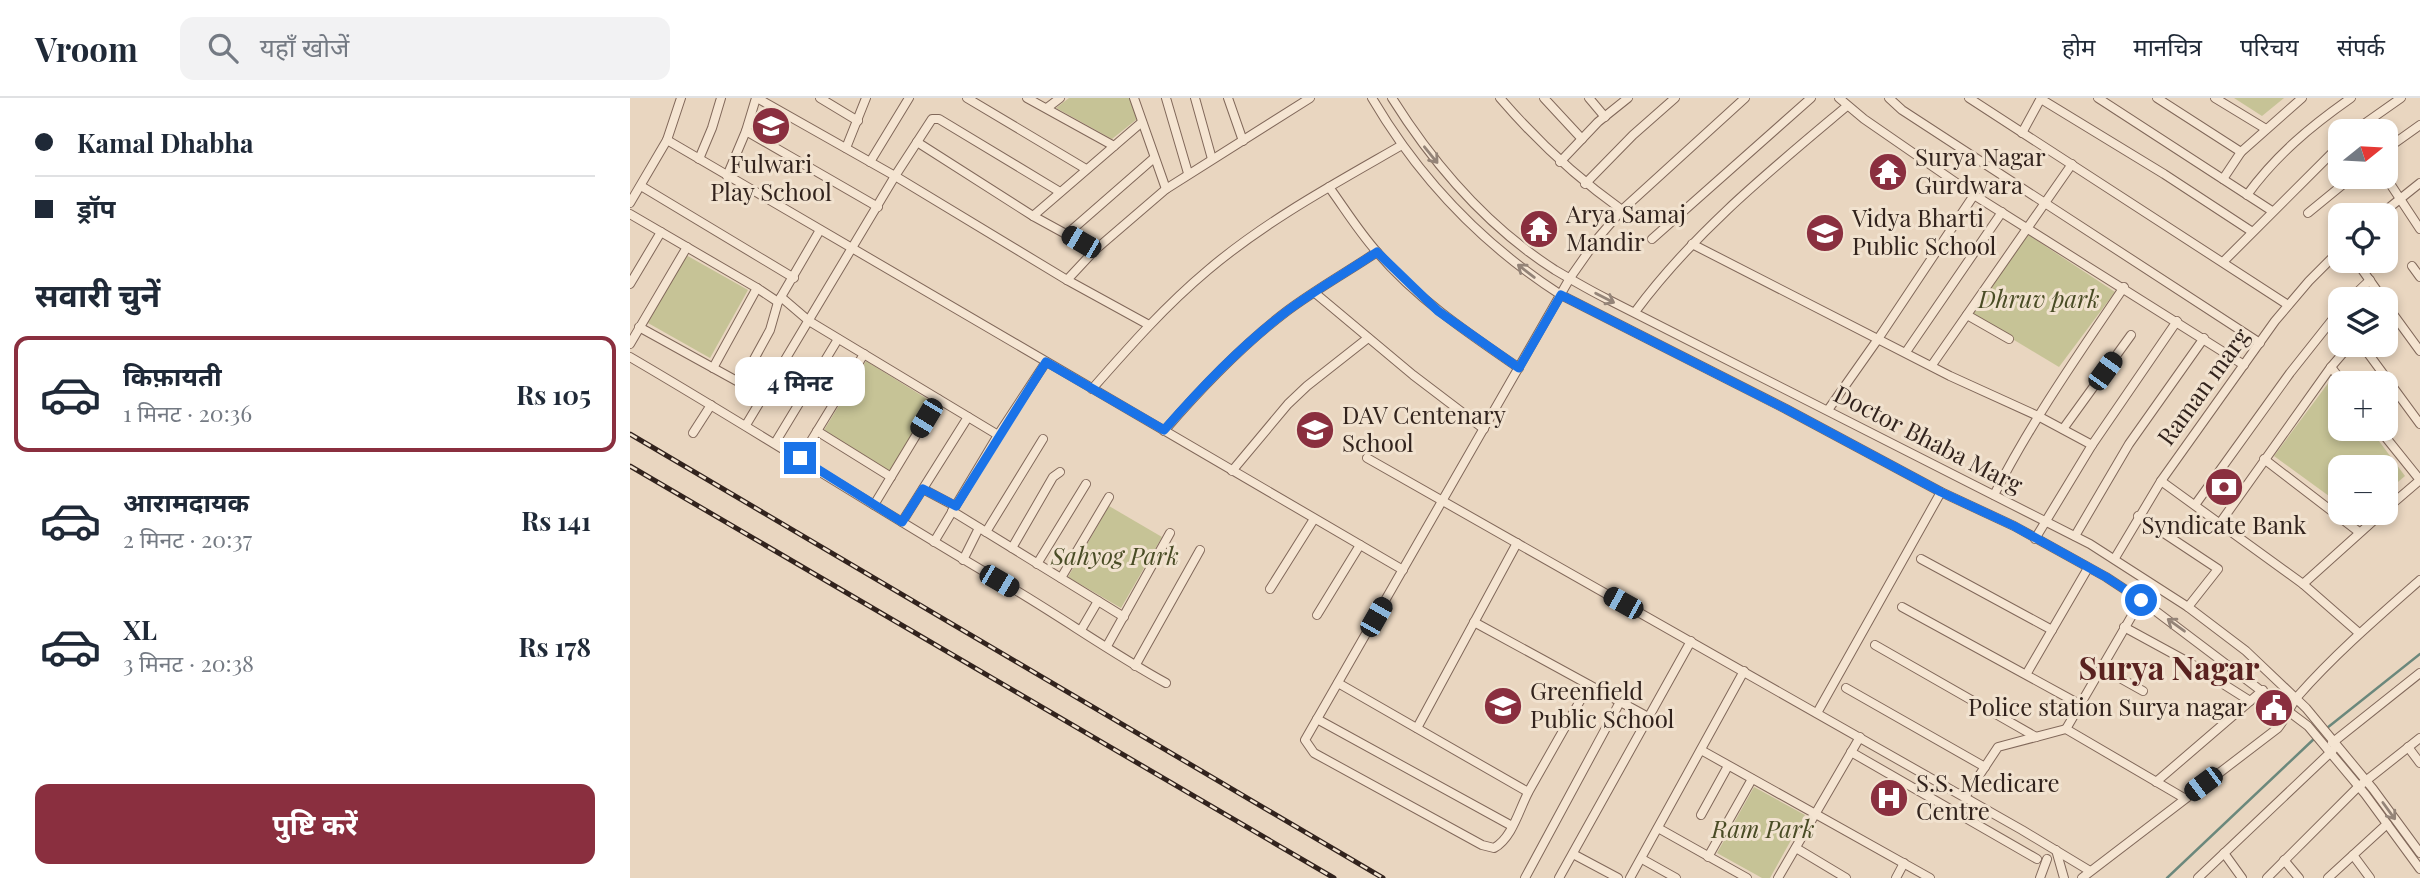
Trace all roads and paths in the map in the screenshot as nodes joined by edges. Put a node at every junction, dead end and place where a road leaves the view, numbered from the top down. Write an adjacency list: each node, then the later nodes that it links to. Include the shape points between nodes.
1 (681, 98): 45 (street)
2 (721, 98): 55 (street)
3 (756, 98): 42 (street); 51 (street)
4 (820, 98): 38 (street)
5 (866, 98): 38 (street)
6 (909, 98): 57 (street)
7 (967, 98): 60 (street)
8 (1027, 98): 35 (street)
9 (1059, 98): 35 (street)
10 (1135, 98): 39 (street)
11 (1166, 98): 61 (street)
12 (1195, 98): 56 (street)
13 (1228, 98): 46 (street)
14 (1310, 98): 46 (street)
15 (1372, 98): 49 (street, Doctor Bhaba Marg)
16 (1392, 98): 104 (street, Doctor Bhaba Marg, one-way to 104, via 1454,183 1501,228)
17 (1500, 98): 58 (street)
18 (1544, 98): 44 (street)
19 (1589, 98): 36 (street)
20 (1628, 98): 36 (street)
21 (1675, 98): 66 (street)
22 (1745, 98): 80 (street)
23 (1811, 98): 92 (street)
24 (1839, 98): 34 (street)
25 (1889, 98): 77 (street)
26 (1969, 98): 43 (street)
27 (2098, 98): 64 (street)
28 (2157, 98): 52 (street)
29 (2215, 98): 41 (street)
30 (2302, 98): 41 (street)
31 (2351, 98): 74 (street, via 2278,156)
32 (2401, 98): 37 (street)
33 (2041, 99): 43 (street); 89 (street)
34 (1847, 106): 73 (street); 93 (street)
35 (1047, 108): 50 (street)
36 (1605, 117): 44 (street)
37 (2371, 119)
38 (858, 121): 51 (street)
39 (1142, 122): 50 (street); 54 (street)
40 (2420, 125): 47 (street)
41 (2266, 129): 52 (street)
42 (746, 131): 62 (street); 79 (street)
43 (2022, 132): 59 (street)
44 (1582, 139): 58 (street)
45 (667, 140): 55 (street); 67 (street)
46 (1243, 141): 56 (street)
47 (2398, 141)
48 (917, 142): 63 (street); 72 (street, via 937,118); 85 (street)
49 (1402, 145): 68 (street); 113 (street, Doctor Bhaba Marg, one-way to 49, via 1499,250 1457,211)
50 (1114, 146): 60 (street)
51 (846, 148): 57 (street)
52 (2241, 152): 64 (street)
53 (2328, 157): 81 (street)
54 (1154, 158): 69 (street); 91 (street)
55 (699, 159): 62 (street)
56 (1212, 159): 61 (street)
57 (870, 162): 63 (street)
58 (1560, 162): 66 (street)
59 (2072, 164): 77 (street); 98 (street)
60 (1086, 169): 72 (street)
61 (1188, 173): 69 (street)
62 (727, 176): 88 (street)
63 (895, 176): 79 (street); 105 (street)
64 (2223, 179): 74 (street)
65 (2420, 183): 75 (street)
66 (1585, 184): 80 (street)
67 (641, 186): 76 (street); 103 (street)
68 (1329, 187): 97 (street); 121 (street, via 1240,245)
69 (1166, 189): 96 (street)
70 (2338, 189): 84 (street)
71 (2393, 189): 75 (street)
72 (1060, 192): 85 (street)
73 (1974, 195): 82 (street); 128 (street)
74 (2248, 195): 81 (street)
75 (2399, 199): 78 (street); 87 (street)
76 (630, 203)
77 (2043, 203): 86 (street); 130 (street)
78 (2394, 203)
79 (877, 207): 95 (street)
80 (1622, 210): 104 (street)
81 (2272, 211): 89 (street)
82 (2003, 212): 86 (street); 133 (street)
83 (630, 214): 90 (street)
84 (2308, 214)
85 (1033, 216): 91 (street)
86 (2026, 229): 108 (street); 117 (street)
87 (2420, 229)
88 (820, 230): 95 (street); 103 (street)
89 (2251, 231): 98 (street)
90 (662, 232): 94 (street); 107 (street)
91 (1067, 234): 96 (street)
92 (1652, 239)
93 (1692, 243): 116 (street); 128 (street)
94 (687, 247): 111 (street); 123 (street)
95 (853, 249): 119 (street); 138 (street)
96 (1095, 250): 105 (street)
97 (1377, 252): 112 (street); 143 (street, via 1438,311)
98 (2223, 262): 115 (street)
99 (2328, 263): 115 (street, Raman marg)
100 (2412, 266): 102 (street)
101 (2365, 273): 106 (street)
102 (2420, 277)
103 (794, 278): 114 (street)
104 (1570, 278): 113 (street); 116 (street, Doctor Bhaba Marg, one-way to 116)
105 (1067, 280): 121 (street)
106 (2370, 280): 109 (street); 110 (street)
107 (630, 284)
108 (2124, 287): 120 (street); 151 (street)
109 (2363, 287)
110 (2375, 287)
111 (757, 288): 114 (street); 142 (street)
112 (1314, 293): 125 (street); 157 (street, via 1244,346)
113 (1561, 295): 143 (street); 175 (street, Doctor Bhaba Marg)
114 (780, 300): 119 (street); 145 (street, via 770,330)
115 (2288, 305): 130 (street, Raman marg)
116 (1636, 312): 150 (street, Doctor Bhaba Marg)
117 (1967, 315): 129 (street); 139 (street)
118 (2398, 320): 132 (street)
119 (809, 321): 127 (street); 147 (street)
120 (2177, 321): 126 (street); 164 (street)
121 (1149, 325): 146 (street)
122 (2328, 325): 181 (street)
123 (639, 327): 131 (street); 142 (street)
124 (2131, 335): 156 (street)
125 (1368, 338): 155 (street); 168 (street, via 1288,404)
126 (2204, 338): 140 (street); 192 (street, via 2129,444)
127 (838, 339): 134 (street); 163 (street)
128 (1878, 339): 133 (street); 150 (street)
129 (2009, 340)
130 (2260, 342): 140 (street, Raman marg)
131 (630, 344)
132 (2420, 351)
133 (1906, 352): 139 (street)
134 (864, 354): 148 (street); 158 (street)
135 (630, 357): 149 (street)
136 (2340, 357): 141 (street)
137 (2371, 357): 153 (street)
138 (1046, 362): 146 (street); 160 (street)
139 (1932, 365): 151 (street)
140 (2244, 365): 172 (street, Raman marg)
141 (2331, 367): 144 (street); 167 (street)
142 (713, 368): 145 (street)
143 (1519, 368): 155 (street)
144 (2334, 371)
145 (741, 383): 147 (street)
146 (1092, 389): 157 (street)
147 (764, 396): 154 (street)
148 (938, 399): 152 (street); 170 (street)
149 (711, 405): 154 (street); 159 (street)
150 (1828, 410): 176 (street, Doctor Bhaba Marg)
151 (2038, 416): 156 (street); 176 (street)
152 (968, 417): 160 (street); 174 (street)
153 (2420, 424)
154 (747, 425): 163 (street)
155 (1484, 429): 179 (street)
156 (2063, 429): 164 (street)
157 (1164, 430): 168 (street)
158 (817, 431): 165 (street); 170 (street)
159 (693, 433)
160 (998, 435): 182 (street)
161 (1043, 439): 189 (street)
162 (2389, 441): 171 (street)
163 (775, 443): 165 (street)
164 (2092, 445): 186 (street)
165 (800, 458): 180 (street)
166 (1367, 458): 179 (street)
167 (2264, 459): 187 (street); 190 (street)
168 (1232, 471): 184 (street)
169 (1060, 472): 197 (street)
170 (891, 477): 180 (street)
171 (2420, 480): 178 (street)
172 (2161, 481): 181 (street); 183 (street, Raman marg)
173 (1086, 484): 202 (street)
174 (923, 489): 182 (street); 185 (street)
175 (1941, 492): 193 (street, Doctor Bhaba Marg); 239 (street)
176 (1994, 495): 186 (street, Doctor Bhaba Marg)
177 (1109, 497): 205 (street)
178 (2398, 498)
179 (1442, 501): 195 (street); 204 (street)
180 (874, 505): 185 (street)
181 (2195, 505): 187 (street)
182 (954, 509): 189 (street); 194 (street)
183 (2138, 516): 199 (street, Raman marg); 212 (street, via 2218,569)
184 (1314, 519): 196 (street); 208 (street)
185 (902, 522): 194 (street)
186 (2046, 522): 192 (street, Doctor Bhaba Marg); 193 (street)
187 (2220, 523): 207 (street)
188 (2368, 525): 190 (street)
189 (982, 530): 197 (street); 201 (street)
190 (2360, 532): 207 (street)
191 (1170, 533): 214 (street)
192 (2075, 536): 199 (street, Doctor Bhaba Marg)
193 (2035, 539): 203 (street, Doctor Bhaba Marg)
194 (934, 542): 201 (street)
195 (1517, 543): 215 (street); 220 (street)
196 (1360, 545): 204 (street); 213 (street)
197 (1012, 548): 202 (street)
198 (1200, 550): 223 (street)
199 (2115, 558): 212 (street, Doctor Bhaba Marg)
200 (1921, 559): 218 (street)
201 (963, 560): 217 (street)
202 (1037, 564): 205 (street)
203 (2088, 568): 209 (street, Doctor Bhaba Marg); 218 (street)
204 (1403, 570): 229 (street)
205 (1061, 578): 210 (street)
206 (2420, 580): 219 (street)
207 (2303, 584): 219 (street)
208 (1269, 589)
209 (2141, 600): 216 (street); 232 (street, Doctor Bhaba Marg, one-way to 209)
210 (1098, 601): 214 (street); 217 (street)
211 (1902, 607): 226 (street)
212 (2188, 607): 234 (street, Doctor Bhaba Marg)
213 (1317, 615)
214 (1124, 617): 222 (street)
215 (1475, 622): 230 (street); 242 (street)
216 (2124, 627): 224 (street); 235 (street)
217 (1081, 630): 222 (street)
218 (2052, 630): 226 (street)
219 (2359, 633): 234 (street)
220 (1691, 641): 225 (street); 240 (street)
221 (1875, 645): 245 (street)
222 (1107, 646): 223 (street)
223 (1135, 666): 228 (street)
224 (2102, 668): 233 (street); 237 (street)
225 (1744, 671): 239 (street); 249 (street)
226 (2028, 673): 237 (street)
227 (2420, 673): 247 (street)
228 (1167, 683)
229 (1338, 683): 241 (street); 242 (street)
230 (1589, 685): 236 (street); 257 (street)
231 (1846, 688): 253 (street)
232 (2263, 690): 235 (street); 238 (street, Doctor Bhaba Marg)
233 (2143, 691)
234 (2297, 698): 238 (street); 247 (street, Doctor Bhaba Marg)
235 (2250, 701): 255 (street)
236 (1620, 702): 240 (street); 281 (street)
237 (2081, 705): 243 (street)
238 (2289, 711): 247 (street, Doctor Bhaba Marg); 259 (street, via 2277,728)
239 (1817, 713): 244 (street)
240 (1648, 718): 269 (street)
241 (1317, 719): 263 (street); 263 (street, via 1305,740 1314,753 1488,847 1499,845)
242 (1417, 728): 257 (street)
243 (2066, 729): 245 (street); 255 (street)
244 (1860, 737): 250 (street); 258 (street)
245 (2036, 737): 253 (street, via 2001,745)
246 (2420, 737): 248 (street)
247 (2330, 744): 256 (street, Doctor Bhaba Marg); 267 (street)
248 (2408, 747): 251 (street); 256 (street)
249 (1701, 750): 252 (street); 264 (street)
250 (1851, 752): 260 (street); 273 (street)
251 (2420, 763)
252 (1728, 766): 254 (street); 261 (street)
253 (1985, 767): 258 (street)
254 (1752, 779): 260 (street); 271 (street)
255 (2156, 782): 259 (street)
256 (2362, 784): 262 (street, Doctor Bhaba Marg); 268 (street, Doctor Bhaba Marg, one-way to 268); 275 (street)
257 (1528, 792): 263 (street)
258 (1965, 797): 266 (street)
259 (2184, 798): 278 (street)
260 (1815, 814): 265 (street); 276 (street)
261 (1701, 815)
262 (2387, 824): 270 (street); 277 (street, Doctor Bhaba Marg)
263 (1512, 826)
264 (1658, 828): 271 (street); 272 (street)
265 (1796, 848): 279 (street); 287 (street)
266 (2056, 850): 278 (street); 290 (street)
267 (2224, 853): 292 (street); 293 (street)
268 (2420, 853)
269 (1573, 854): 282 (street); 283 (street)
270 (2353, 855): 296 (street); 297 (street)
271 (1708, 856): 286 (street)
272 (1642, 859): 284 (street); 285 (street)
273 (2037, 859)
274 (2047, 859): 289 (street)
275 (2284, 860): 294 (street); 295 (street)
276 (1904, 863): 280 (street); 288 (street)
277 (2420, 869)
278 (2090, 871): 291 (street)
279 (1783, 876)
280 (1926, 877)
281 (1525, 878)
282 (1559, 878)
283 (1618, 878)
284 (1630, 878)
285 (1676, 878)
286 (1747, 878)
287 (1846, 878)
288 (1896, 878)
289 (2040, 878)
290 (2064, 878)
291 (2082, 878)
292 (2198, 878)
293 (2242, 878)
294 (2267, 878)
295 (2299, 878)
296 (2328, 878)
297 (2371, 878)

